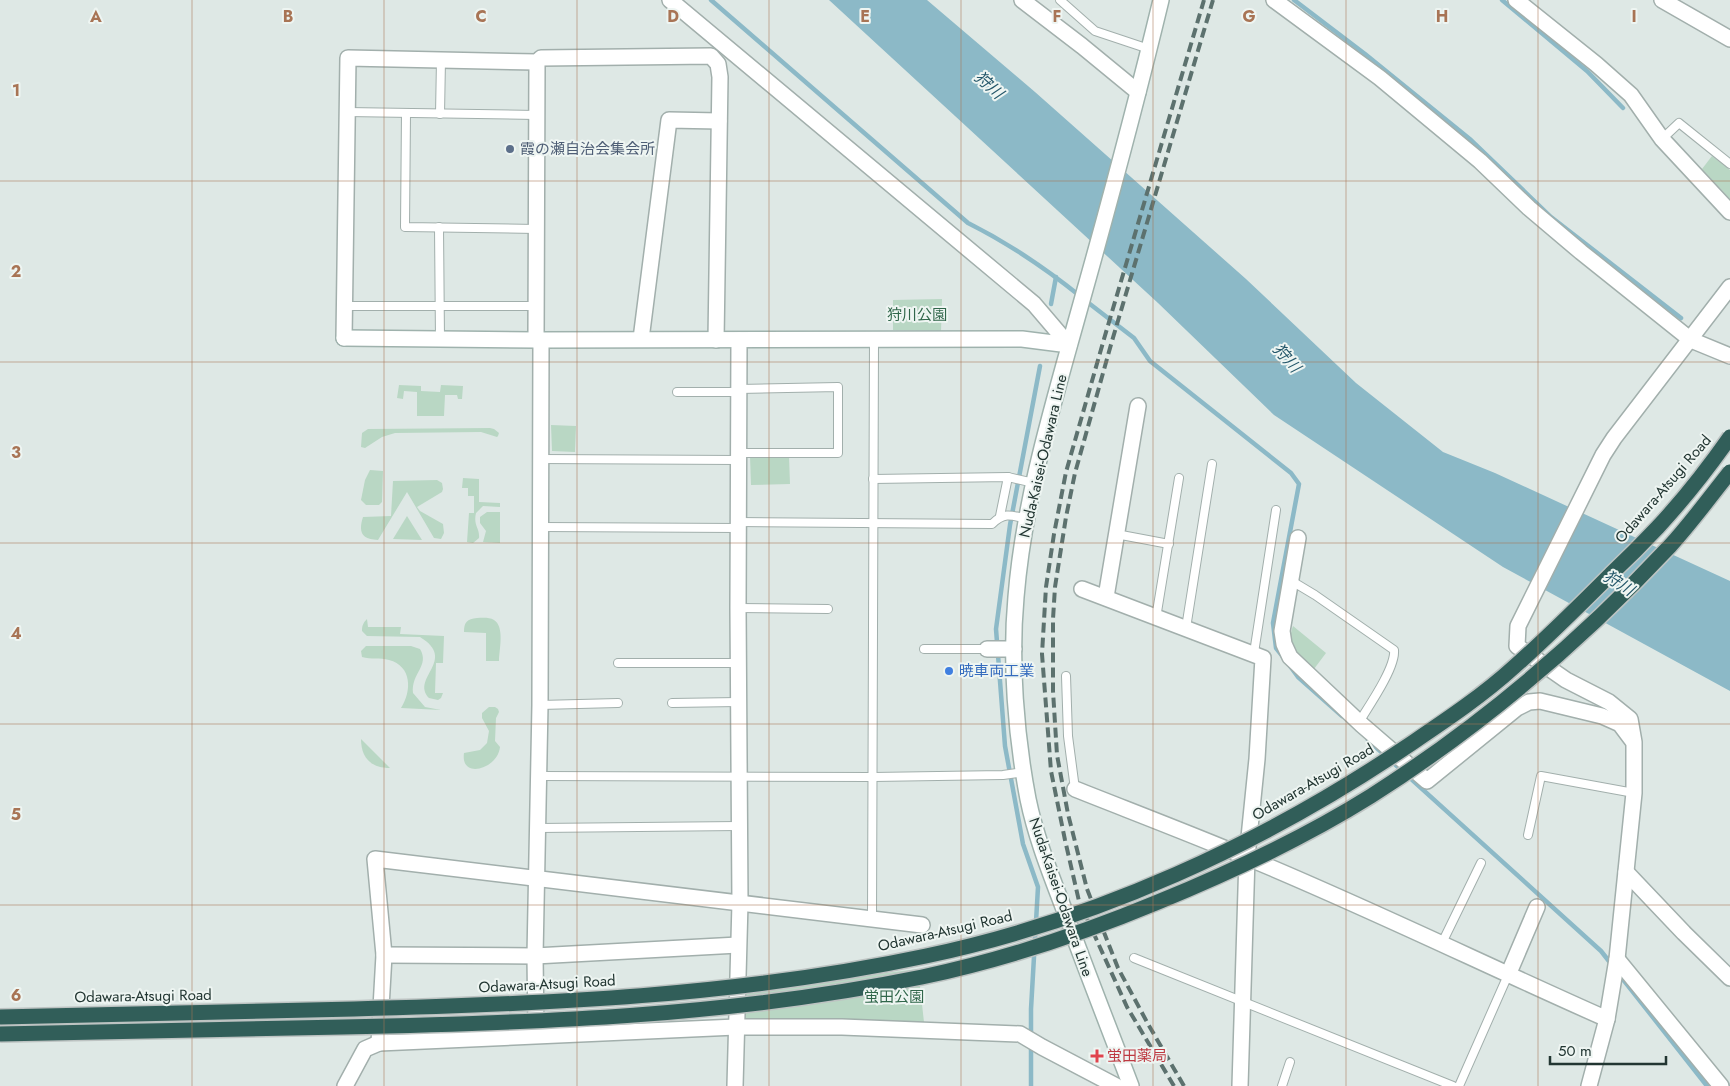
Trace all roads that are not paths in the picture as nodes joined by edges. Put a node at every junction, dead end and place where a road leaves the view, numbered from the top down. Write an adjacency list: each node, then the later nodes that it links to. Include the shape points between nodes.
1 (670, 0): 10 (street)
2 (1022, 0): 14 (street, via 1082,46)
3 (1060, 0): 9 (lane, via 1095,31)
4 (1161, 0): 9 (street, Nuda-Kaisei-Odawara Line)
5 (1274, 0): 35 (street, via 1380,78 1581,252)
6 (1516, 0): 20 (street, via 1631,95)
7 (1662, 0): 8 (street)
8 (1730, 40)
9 (1149, 49): 14 (street, Nuda-Kaisei-Odawara Line)
10 (729, 50): 13 (street); 36 (street, via 1034,304)
11 (441, 60): 12 (street); 15 (street, via 348,58); 17 (lane)
12 (537, 62): 13 (street, via 541,58 711,56); 18 (street)
13 (718, 64): 19 (street)
14 (1136, 99): 36 (street, Nuda-Kaisei-Odawara Line)
15 (347, 112): 16 (lane); 26 (street)
16 (406, 113): 17 (lane); 23 (lane, via 405,226)
17 (440, 114): 18 (lane)
18 (536, 115): 24 (street)
19 (719, 121): 30 (street, via 669,120); 32 (street)
20 (1662, 139): 21 (lane, via 1679,123); 22 (street)
21 (1730, 164)
22 (1730, 212)
23 (439, 227): 24 (lane); 27 (lane)
24 (536, 229): 28 (street)
25 (1730, 287): 35 (street)
26 (345, 306): 27 (lane); 29 (street, via 344,338)
27 (440, 306): 28 (lane); 29 (lane)
28 (536, 306): 31 (street)
29 (440, 339): 31 (street)
30 (641, 339): 31 (street); 32 (street)
31 (539, 340): 43 (street)
32 (716, 340): 33 (street)
33 (740, 340): 34 (street); 38 (street)
34 (874, 340): 36 (street, via 1022,339); 48 (lane)
35 (1691, 340): 37 (street); 78 (street, via 1603,455 1518,626 1517,646 1566,680 1609,702 1630,719)
36 (1070, 346): 49 (street, Nuda-Kaisei-Odawara Line)
37 (1730, 356)
38 (740, 390): 39 (lane); 42 (street); 42 (lane, via 838,387 838,453)
39 (677, 392)
40 (1138, 406): 56 (street)
41 (1730, 437): 105 (highway, Odawara-Atsugi Road, bridge, via 1658,527 1583,603 1511,670 1444,721 1356,781 1278,824 1203,863 1106,903 1025,930 929,956 726,988 613,998 452,1006)
42 (738, 457): 43 (lane); 54 (street)
43 (540, 460): 55 (street)
44 (1212, 464): 65 (lane)
45 (1730, 472): 108 (highway, bridge, via 1673,543 1600,618 1458,737 1368,797 1286,844 1202,884 1024,951 924,976 833,993 726,1008 632,1016 453,1025)
46 (1008, 477): 48 (lane); 49 (lane); 51 (lane)
47 (1180, 478): 58 (lane)
48 (873, 480): 53 (lane)
49 (1030, 482): 52 (street, Nuda-Kaisei-Odawara Line)
50 (1276, 510): 69 (lane)
51 (1002, 516): 52 (lane); 53 (lane, via 992,524)
52 (1023, 518): 68 (street, Nuda-Kaisei-Odawara Line)
53 (872, 523): 54 (lane); 82 (lane)
54 (738, 525): 55 (lane); 62 (street)
55 (541, 527): 75 (street)
56 (1116, 534): 58 (lane); 61 (street)
57 (1298, 538): 59 (street)
58 (1169, 544): 64 (lane)
59 (1290, 580): 77 (street, via 1282,631 1290,657); 77 (lane, via 1394,650 1391,666)
60 (1082, 589): 61 (street)
61 (1106, 597): 64 (street)
62 (738, 608): 63 (lane); 71 (street)
63 (828, 609)
64 (1156, 618): 65 (street)
65 (1186, 628): 69 (street)
66 (924, 649): 67 (lane)
67 (988, 649): 68 (street)
68 (1010, 649): 79 (street, Nuda-Kaisei-Odawara Line)
69 (1254, 653): 88 (street, via 1263,658 1264,663)
70 (618, 663): 71 (lane)
71 (738, 664): 73 (street)
72 (1066, 676): 83 (lane, via 1068,736)
73 (738, 702): 74 (lane); 81 (street)
74 (672, 703)
75 (540, 704): 76 (lane); 80 (street)
76 (618, 704)
77 (1359, 722): 78 (street, via 1427,781 1517,708 1529,702 1540,701 1602,716 1620,724)
78 (1634, 742): 84 (street)
79 (1020, 773): 82 (lane); 115 (street, Nuda-Kaisei-Odawara Line, via 1047,865)
80 (539, 776): 81 (lane); 86 (street)
81 (739, 776): 82 (lane); 85 (street)
82 (873, 776): 94 (lane)
83 (1075, 790): 88 (street)
84 (1634, 793): 87 (lane, via 1541,776); 90 (street)
85 (739, 826): 86 (lane); 92 (street)
86 (539, 828): 91 (street)
87 (1528, 835)
88 (1247, 858): 96 (street); 104 (street)
89 (1482, 863): 96 (lane)
90 (1626, 872): 101 (street); 103 (street)
91 (536, 878): 92 (street); 98 (street, via 375,859); 99 (street)
92 (740, 903): 94 (street); 97 (street)
93 (1537, 907): 102 (street)
94 (872, 919): 95 (street)
95 (922, 924)
96 (1442, 943): 102 (street)
97 (738, 944): 99 (street); 107 (street)
98 (384, 956): 99 (street); 110 (street)
99 (535, 956): 109 (street)
100 (1134, 958): 104 (lane)
101 (1617, 959): 106 (street); 121 (street)
102 (1508, 975): 106 (street); 119 (lane)
103 (1730, 978)
104 (1242, 1000): 116 (street); 118 (lane)
105 (0, 1017)
106 (1607, 1019): 120 (street)
107 (736, 1027): 109 (street); 113 (street); 114 (street, via 842,1027 1020,1034)
108 (0, 1034)
109 (536, 1036): 110 (street)
110 (379, 1043): 112 (street, via 365,1049)
111 (1290, 1062): 117 (lane)
112 (345, 1086)
113 (736, 1086)
114 (1116, 1086)
115 (1131, 1086)
116 (1240, 1086)
117 (1282, 1086)
118 (1453, 1086)
119 (1460, 1086)
120 (1589, 1086)
121 (1721, 1086)

